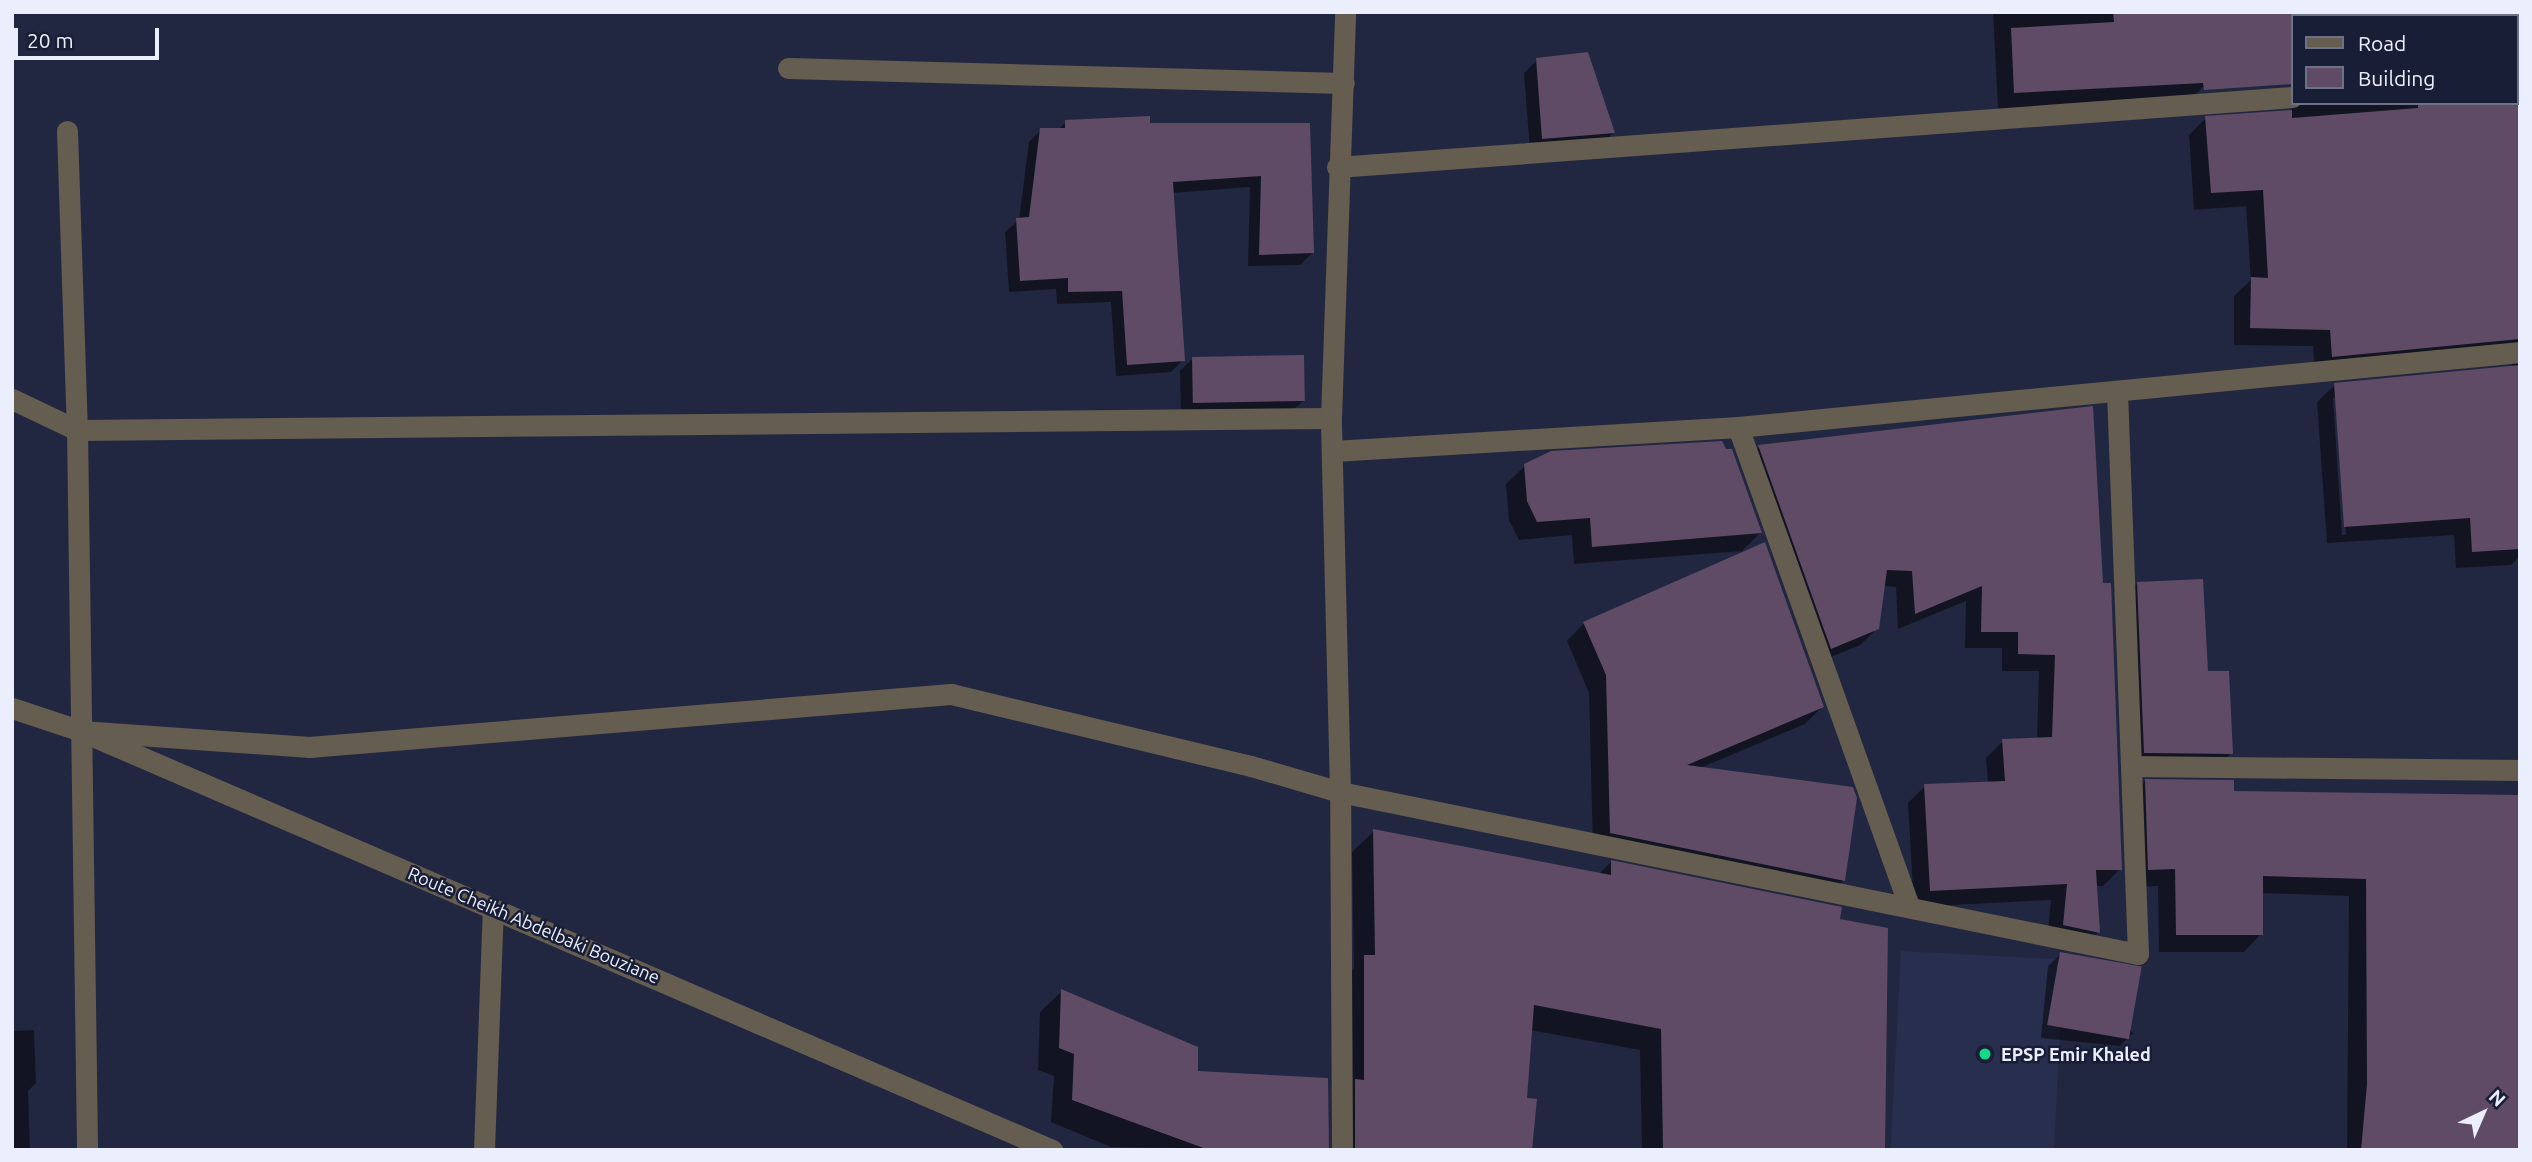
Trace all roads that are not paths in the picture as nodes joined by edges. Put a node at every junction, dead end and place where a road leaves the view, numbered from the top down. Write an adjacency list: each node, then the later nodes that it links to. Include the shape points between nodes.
1 (1345, 12): 3 (street)
2 (788, 68): 3 (street)
3 (1344, 83): 6 (street)
4 (2290, 97): 6 (street)
5 (66, 131): 12 (street)
6 (1337, 167): 10 (street)
7 (2520, 352): 8 (street)
8 (2117, 393): 11 (street); 16 (street)
9 (12, 399): 12 (street)
10 (1331, 418): 12 (street); 13 (street)
11 (1738, 427): 13 (street); 19 (street)
12 (77, 430): 15 (street)
13 (1333, 451): 18 (street)
14 (12, 708): 15 (street, Route Cheikh Abdelbaki Bouziane)
15 (81, 731): 18 (street, via 309,747 951,694); 20 (street, Route Cheikh Abdelbaki Bouziane); 21 (street)
16 (2131, 766): 17 (street); 19 (street, via 2138,954)
17 (2520, 770)
18 (1340, 792): 19 (street); 24 (street)
19 (1909, 906)
20 (494, 908): 22 (street); 23 (street, Route Cheikh Abdelbaki Bouziane)
21 (88, 1150)
22 (484, 1150)
23 (1052, 1150)
24 (1342, 1150)

